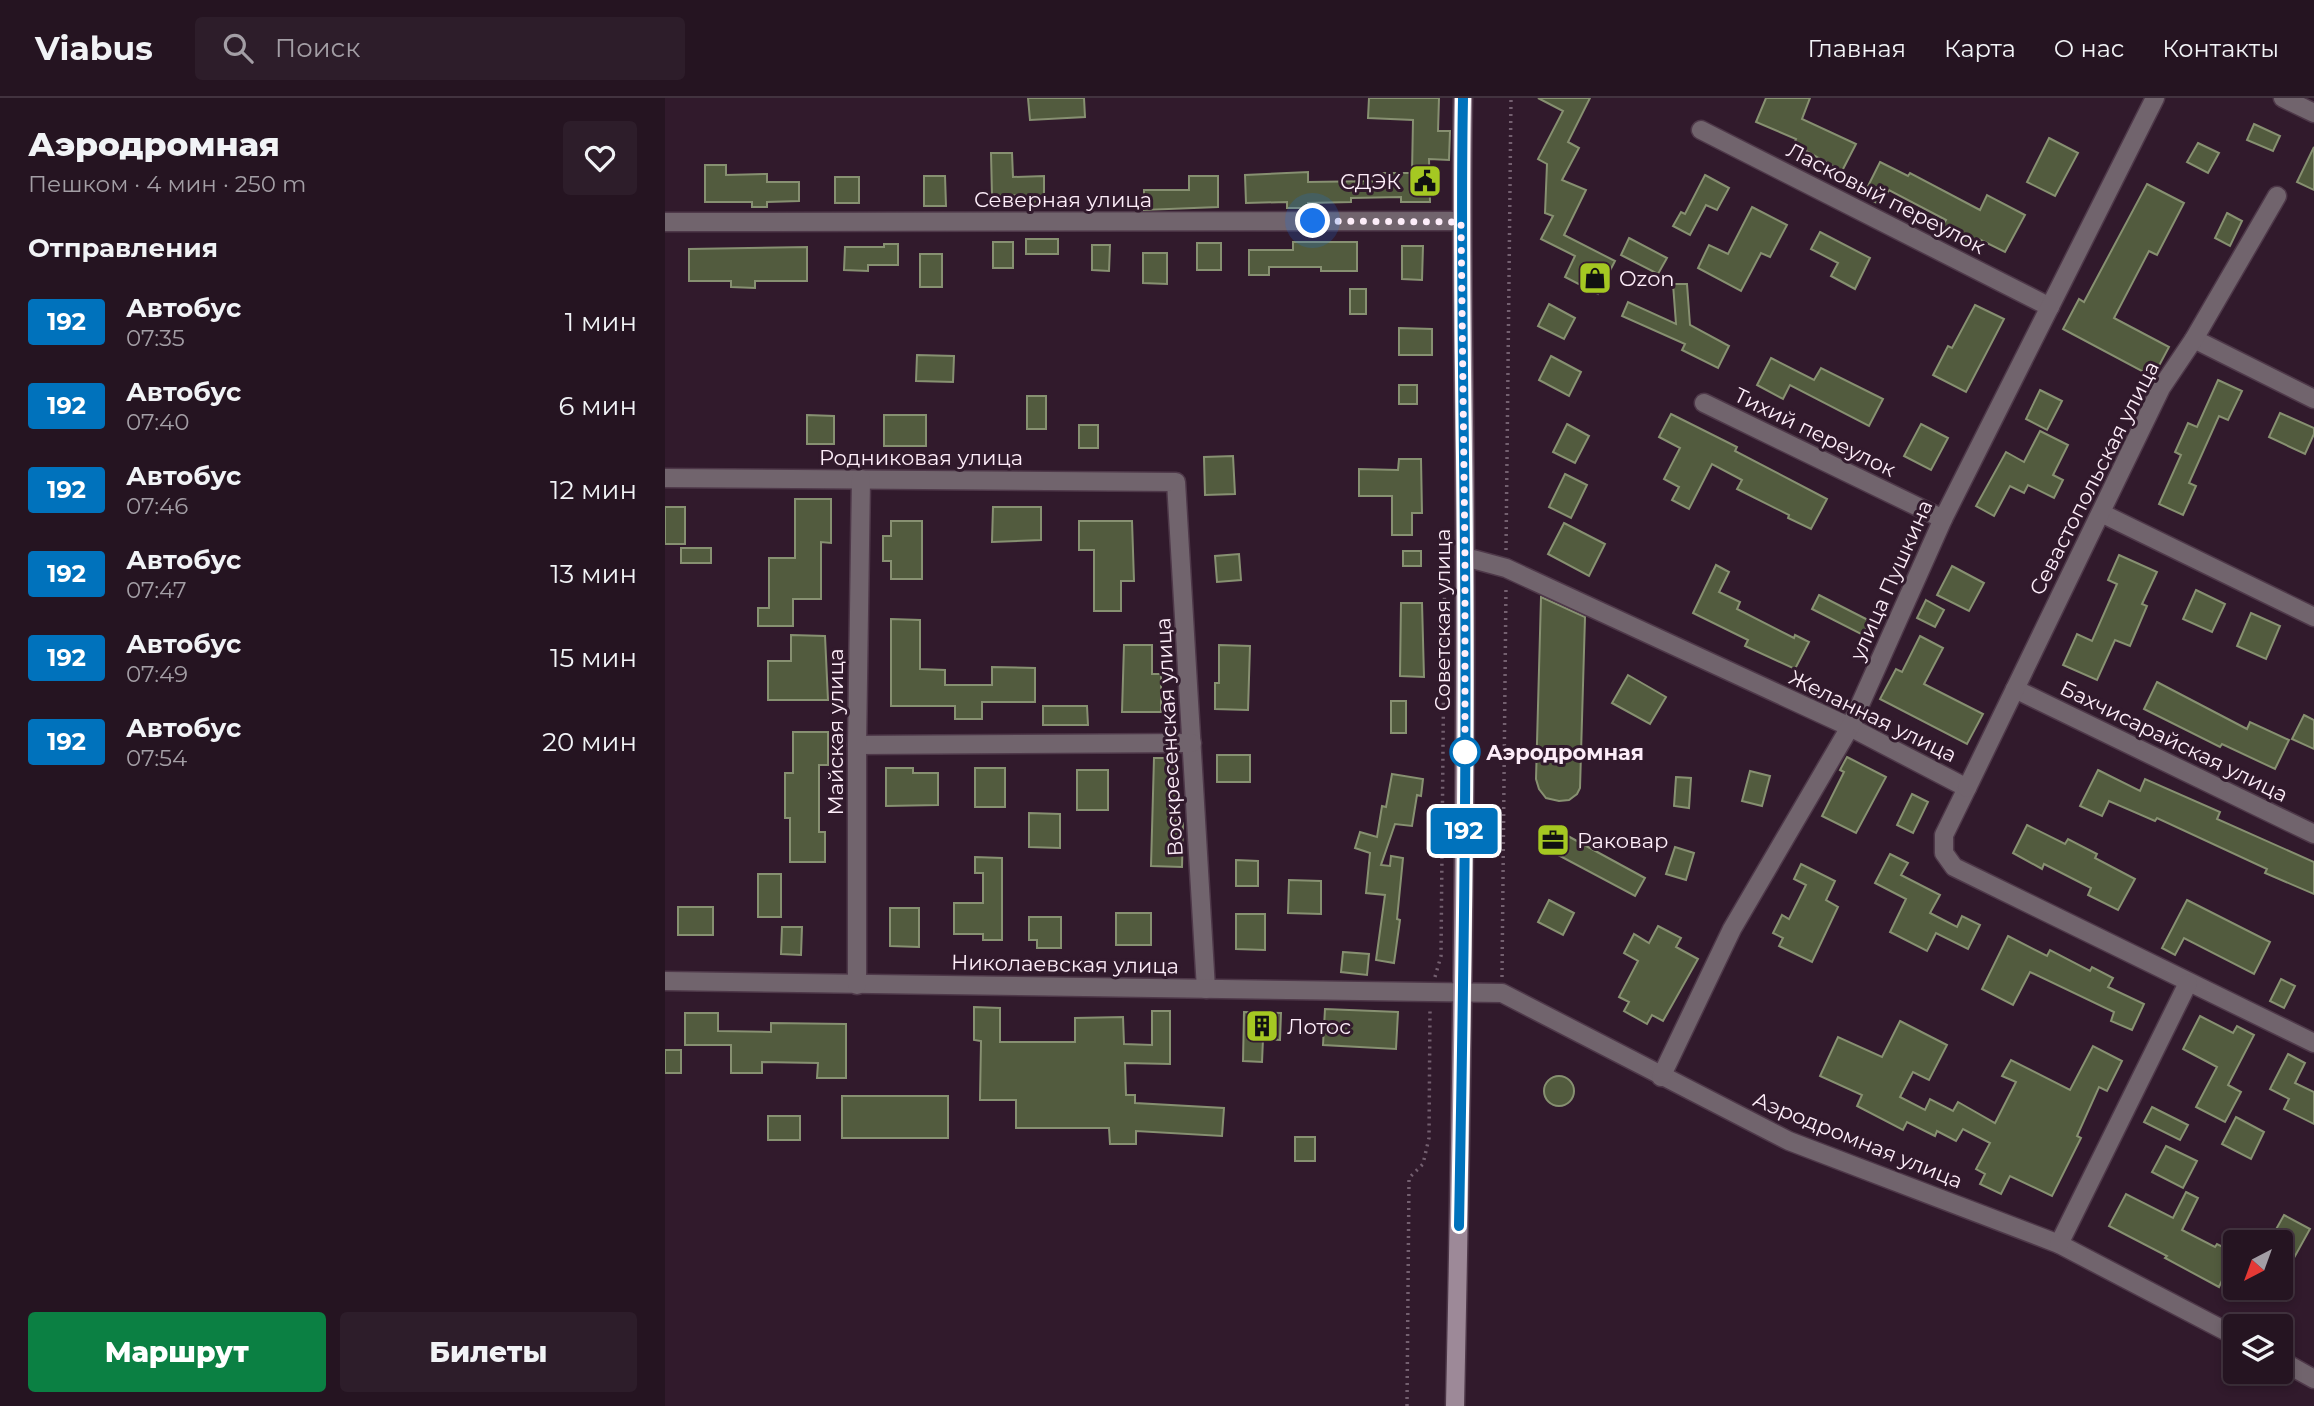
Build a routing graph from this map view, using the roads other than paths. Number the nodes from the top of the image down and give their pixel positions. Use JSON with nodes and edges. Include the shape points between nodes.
{"nodes":[{"id":1,"x":1463,"y":98,"type":"edge"},
{"id":2,"x":2155,"y":98,"type":"edge"},
{"id":3,"x":2283,"y":98,"type":"edge"},
{"id":4,"x":2314,"y":113,"type":"edge"},
{"id":5,"x":1701,"y":130,"type":"dead end"},
{"id":6,"x":2277,"y":196,"type":"dead end"},
{"id":7,"x":665,"y":222,"type":"edge"},
{"id":8,"x":1461,"y":222,"type":"junction"},
{"id":9,"x":2050,"y":307,"type":"junction"},
{"id":10,"x":2194,"y":339,"type":"junction"},
{"id":11,"x":2314,"y":399,"type":"edge"},
{"id":12,"x":1704,"y":403,"type":"dead end"},
{"id":13,"x":665,"y":478,"type":"edge"},
{"id":14,"x":861,"y":479,"type":"junction"},
{"id":15,"x":1176,"y":482,"type":"joint"},
{"id":16,"x":2101,"y":513,"type":"junction"},
{"id":17,"x":1943,"y":519,"type":"junction"},
{"id":18,"x":1465,"y":557,"type":"junction"},
{"id":19,"x":2314,"y":617,"type":"edge"},
{"id":20,"x":2015,"y":689,"type":"junction"},
{"id":21,"x":1850,"y":727,"type":"junction"},
{"id":22,"x":1192,"y":743,"type":"junction"},
{"id":23,"x":857,"y":745,"type":"junction"},
{"id":24,"x":1967,"y":788,"type":"junction"},
{"id":25,"x":2314,"y":834,"type":"edge"},
{"id":26,"x":665,"y":981,"type":"edge"},
{"id":27,"x":2188,"y":983,"type":"junction"},
{"id":28,"x":857,"y":985,"type":"junction"},
{"id":29,"x":1206,"y":989,"type":"junction"},
{"id":30,"x":1464,"y":991,"type":"junction"},
{"id":31,"x":2314,"y":1044,"type":"edge"},
{"id":32,"x":1661,"y":1077,"type":"junction"},
{"id":33,"x":2059,"y":1244,"type":"junction"},
{"id":34,"x":2223,"y":1330,"type":"edge"},
{"id":35,"x":2293,"y":1367,"type":"edge"},
{"id":36,"x":2314,"y":1379,"type":"edge"},
{"id":37,"x":1455,"y":1406,"type":"edge"}],
"edges":[{"from":1,"to":8,"type":"main road","name":"Советская улица"},
{"from":2,"to":9,"type":"street","name":"улица Пушкина"},
{"from":3,"to":4,"type":"street"},
{"from":5,"to":9,"type":"street","name":"Ласковый переулок"},
{"from":6,"to":10,"type":"street","name":"Севастопольская улица"},
{"from":7,"to":8,"type":"street","name":"Северная улица"},
{"from":8,"to":18,"type":"main road","name":"Советская улица"},
{"from":9,"to":17,"type":"street","name":"улица Пушкина"},
{"from":10,"to":11,"type":"street"},
{"from":10,"to":16,"type":"street","name":"Севастопольская улица","via":[[2161,388]]},
{"from":12,"to":17,"type":"street","name":"Тихий переулок"},
{"from":13,"to":14,"type":"street","name":"Родниковая улица"},
{"from":14,"to":15,"type":"street","name":"Родниковая улица"},
{"from":14,"to":23,"type":"street","name":"Майская улица"},
{"from":15,"to":22,"type":"street","name":"Воскресенская улица"},
{"from":16,"to":19,"type":"street"},
{"from":16,"to":20,"type":"street","name":"Севастопольская улица"},
{"from":17,"to":21,"type":"street","name":"улица Пушкина"},
{"from":18,"to":21,"type":"street","name":"Желанная улица","via":[[1506,568]]},
{"from":18,"to":30,"type":"main road","name":"Советская улица"},
{"from":20,"to":24,"type":"street","name":"Севастопольская улица"},
{"from":20,"to":25,"type":"street","name":"Бахчисарайская улица"},
{"from":21,"to":24,"type":"street","name":"Желанная улица"},
{"from":21,"to":32,"type":"street","name":"улица Пушкина","via":[[1732,929]]},
{"from":22,"to":23,"type":"street"},
{"from":22,"to":29,"type":"street","name":"Воскресенская улица"},
{"from":23,"to":28,"type":"street","name":"Майская улица"},
{"from":24,"to":27,"type":"street","name":"Желанная улица","via":[[1944,835],[1944,853],[1954,867]]},
{"from":26,"to":28,"type":"street","name":"Николаевская улица"},
{"from":27,"to":31,"type":"street","name":"Желанная улица"},
{"from":27,"to":33,"type":"street"},
{"from":28,"to":29,"type":"street","name":"Николаевская улица"},
{"from":29,"to":30,"type":"street","name":"Николаевская улица"},
{"from":30,"to":32,"type":"street","name":"Аэродромная улица","via":[[1502,993]]},
{"from":30,"to":37,"type":"main road","name":"Советская улица"},
{"from":32,"to":33,"type":"street","name":"Аэродромная улица","via":[[1789,1141]]},
{"from":33,"to":34,"type":"street","name":"Аэродромная улица"},
{"from":35,"to":36,"type":"street"}]}
